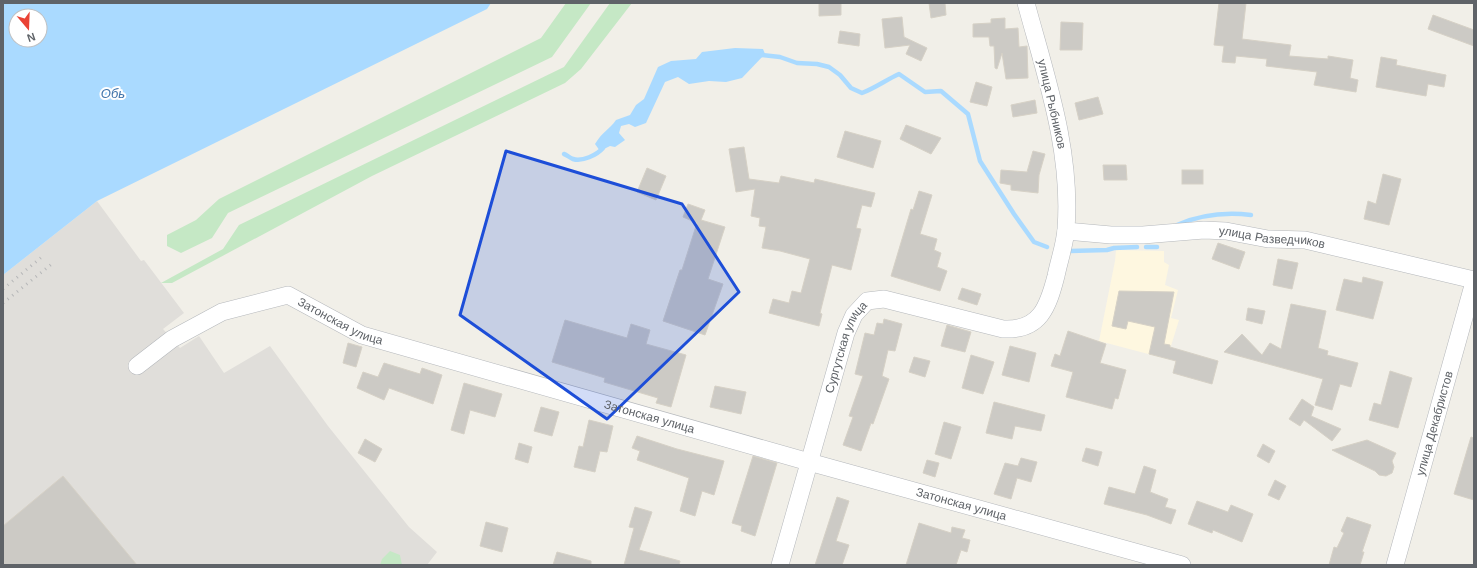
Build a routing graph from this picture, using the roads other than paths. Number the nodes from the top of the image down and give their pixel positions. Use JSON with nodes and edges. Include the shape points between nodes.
{"nodes":[{"id":1,"x":1026,"y":3,"type":"edge"},
{"id":2,"x":1066,"y":231,"type":"junction"},
{"id":3,"x":1474,"y":281,"type":"edge"},
{"id":4,"x":137,"y":366,"type":"dead end"},
{"id":5,"x":809,"y":462,"type":"junction"},
{"id":6,"x":780,"y":565,"type":"edge"},
{"id":7,"x":1182,"y":565,"type":"edge"},
{"id":8,"x":1395,"y":565,"type":"edge"}],
"edges":[{"from":1,"to":2,"type":"street","name":"улица Рыбников","via":[[1061,135],[1068,198]]},
{"from":2,"to":3,"type":"street","name":"улица Разведчиков","via":[[1143,235],[1204,230],[1226,231],[1268,239],[1305,240]]},
{"from":2,"to":5,"type":"street","name":"Сургутская улица","via":[[1050,301],[1037,321],[1018,330],[1003,329],[884,299],[868,301],[854,315],[846,333]]},
{"from":3,"to":8,"type":"street","name":"улица Декабристов"},
{"from":4,"to":5,"type":"street","name":"Затонская улица","via":[[172,339],[222,312],[288,295],[362,334]]},
{"from":5,"to":6,"type":"street","name":"Сургутская улица"},
{"from":5,"to":7,"type":"street","name":"Затонская улица"}]}
